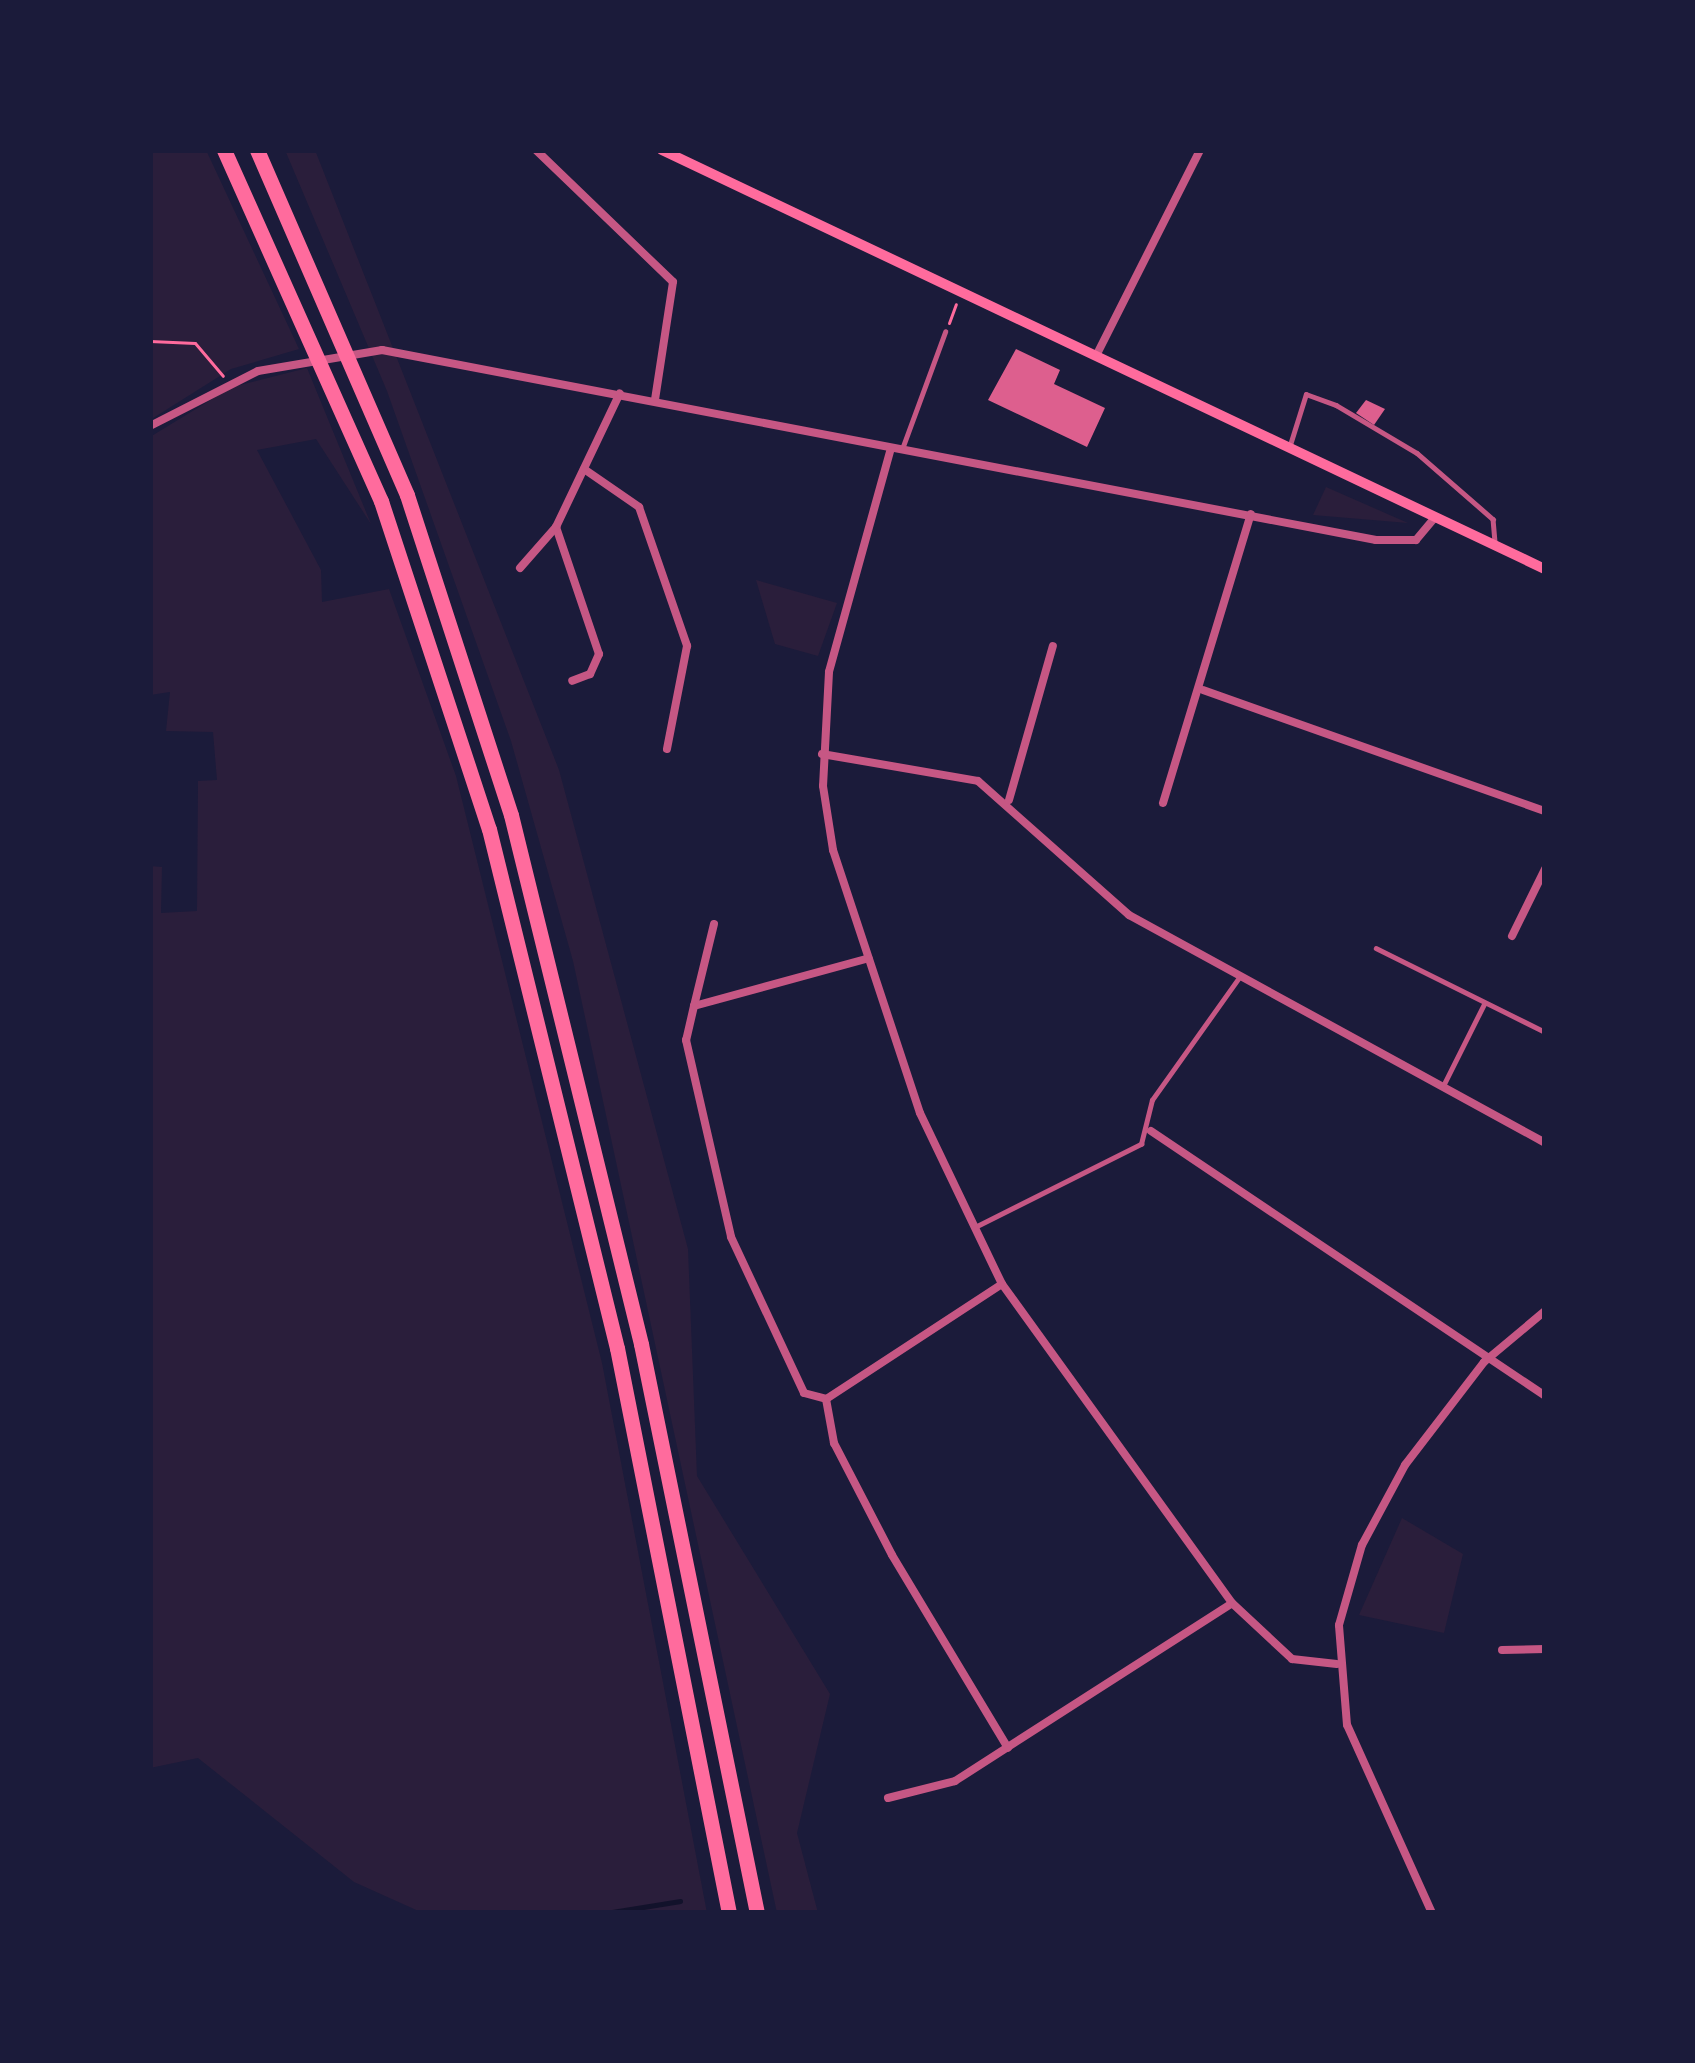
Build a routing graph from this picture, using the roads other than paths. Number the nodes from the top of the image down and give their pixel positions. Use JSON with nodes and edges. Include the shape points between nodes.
{"nodes":[{"id":1,"x":224,"y":150,"type":"edge"},
{"id":2,"x":256,"y":150,"type":"edge"},
{"id":3,"x":536,"y":150,"type":"edge"},
{"id":4,"x":662,"y":150,"type":"edge"},
{"id":5,"x":1200,"y":150,"type":"edge"},
{"id":6,"x":945,"y":332,"type":"road end"},
{"id":7,"x":1097,"y":354,"type":"junction"},
{"id":8,"x":620,"y":393,"type":"junction"},
{"id":9,"x":655,"y":400,"type":"junction"},
{"id":10,"x":150,"y":426,"type":"edge"},
{"id":11,"x":1289,"y":447,"type":"junction"},
{"id":12,"x":896,"y":448,"type":"junction"},
{"id":13,"x":584,"y":469,"type":"junction"},
{"id":14,"x":1250,"y":514,"type":"junction"},
{"id":15,"x":1435,"y":517,"type":"junction"},
{"id":16,"x":556,"y":527,"type":"junction"},
{"id":17,"x":1495,"y":544,"type":"junction"},
{"id":18,"x":520,"y":568,"type":"dead end"},
{"id":19,"x":1545,"y":569,"type":"edge"},
{"id":20,"x":1053,"y":646,"type":"dead end"},
{"id":21,"x":572,"y":680,"type":"dead end"},
{"id":22,"x":1202,"y":689,"type":"junction"},
{"id":23,"x":668,"y":749,"type":"dead end"},
{"id":24,"x":822,"y":754,"type":"junction"},
{"id":25,"x":1009,"y":800,"type":"junction"},
{"id":26,"x":1163,"y":802,"type":"dead end"},
{"id":27,"x":1545,"y":811,"type":"edge"},
{"id":28,"x":1545,"y":869,"type":"edge"},
{"id":29,"x":714,"y":924,"type":"dead end"},
{"id":30,"x":1512,"y":936,"type":"dead end"},
{"id":31,"x":1376,"y":948,"type":"dead end"},
{"id":32,"x":869,"y":958,"type":"junction"},
{"id":33,"x":1241,"y":974,"type":"junction"},
{"id":34,"x":1484,"y":1004,"type":"junction"},
{"id":35,"x":694,"y":1006,"type":"junction"},
{"id":36,"x":1545,"y":1032,"type":"edge"},
{"id":37,"x":1442,"y":1087,"type":"junction"},
{"id":38,"x":1150,"y":1131,"type":"junction"},
{"id":39,"x":1545,"y":1143,"type":"edge"},
{"id":40,"x":976,"y":1227,"type":"junction"},
{"id":41,"x":1002,"y":1284,"type":"junction"},
{"id":42,"x":1545,"y":1311,"type":"edge"},
{"id":43,"x":1484,"y":1362,"type":"junction"},
{"id":44,"x":1545,"y":1396,"type":"edge"},
{"id":45,"x":826,"y":1399,"type":"junction"},
{"id":46,"x":1232,"y":1603,"type":"junction"},
{"id":47,"x":1545,"y":1648,"type":"edge"},
{"id":48,"x":1502,"y":1650,"type":"dead end"},
{"id":49,"x":1336,"y":1664,"type":"junction"},
{"id":50,"x":1008,"y":1748,"type":"junction"},
{"id":51,"x":888,"y":1798,"type":"dead end"},
{"id":52,"x":729,"y":1913,"type":"edge"},
{"id":53,"x":757,"y":1913,"type":"edge"},
{"id":54,"x":1432,"y":1913,"type":"edge"}],
"edges":[{"from":1,"to":52,"type":"highway","via":[[308,324],[440,666],[507,898],[617,1348]]},
{"from":2,"to":53,"type":"highway","via":[[365,389],[464,655],[573,1053]]},
{"from":3,"to":9,"type":"street","via":[[673,283]]},
{"from":4,"to":7,"type":"main road"},
{"from":5,"to":7,"type":"street"},
{"from":6,"to":12,"type":"lane"},
{"from":7,"to":11,"type":"main road"},
{"from":8,"to":9,"type":"street"},
{"from":8,"to":10,"type":"street","via":[[382,350],[227,383]]},
{"from":8,"to":13,"type":"street"},
{"from":9,"to":12,"type":"street"},
{"from":11,"to":15,"type":"main road"},
{"from":11,"to":17,"type":"lane","via":[[1306,394],[1336,405],[1417,453],[1493,519]]},
{"from":12,"to":14,"type":"street"},
{"from":12,"to":24,"type":"street","via":[[829,672]]},
{"from":13,"to":16,"type":"street"},
{"from":13,"to":23,"type":"street","via":[[639,506],[687,646]]},
{"from":14,"to":15,"type":"street","via":[[1405,543]]},
{"from":14,"to":22,"type":"street"},
{"from":15,"to":17,"type":"main road"},
{"from":16,"to":18,"type":"street"},
{"from":16,"to":21,"type":"street","via":[[599,654],[590,674]]},
{"from":17,"to":19,"type":"main road"},
{"from":20,"to":25,"type":"street"},
{"from":22,"to":26,"type":"street"},
{"from":22,"to":27,"type":"street"},
{"from":24,"to":25,"type":"street","via":[[948,770]]},
{"from":24,"to":32,"type":"street","via":[[826,820]]},
{"from":25,"to":33,"type":"street","via":[[1129,915]]},
{"from":28,"to":30,"type":"street"},
{"from":29,"to":35,"type":"street"},
{"from":31,"to":34,"type":"lane"},
{"from":32,"to":35,"type":"street"},
{"from":32,"to":40,"type":"street","via":[[920,1113]]},
{"from":33,"to":37,"type":"street"},
{"from":33,"to":38,"type":"lane","via":[[1152,1100]]},
{"from":34,"to":36,"type":"lane"},
{"from":34,"to":37,"type":"lane"},
{"from":35,"to":45,"type":"street","via":[[686,1040],[730,1237],[804,1394]]},
{"from":37,"to":39,"type":"street"},
{"from":38,"to":40,"type":"lane"},
{"from":38,"to":43,"type":"street"},
{"from":40,"to":41,"type":"street"},
{"from":41,"to":45,"type":"street"},
{"from":41,"to":46,"type":"street"},
{"from":42,"to":43,"type":"street"},
{"from":43,"to":44,"type":"street"},
{"from":43,"to":49,"type":"street","via":[[1380,1507]]},
{"from":45,"to":50,"type":"street","via":[[834,1443],[892,1555]]},
{"from":46,"to":49,"type":"street","via":[[1292,1659]]},
{"from":46,"to":50,"type":"street"},
{"from":47,"to":48,"type":"street"},
{"from":49,"to":54,"type":"street","via":[[1356,1750]]},
{"from":50,"to":51,"type":"street","via":[[924,1795]]}]}
